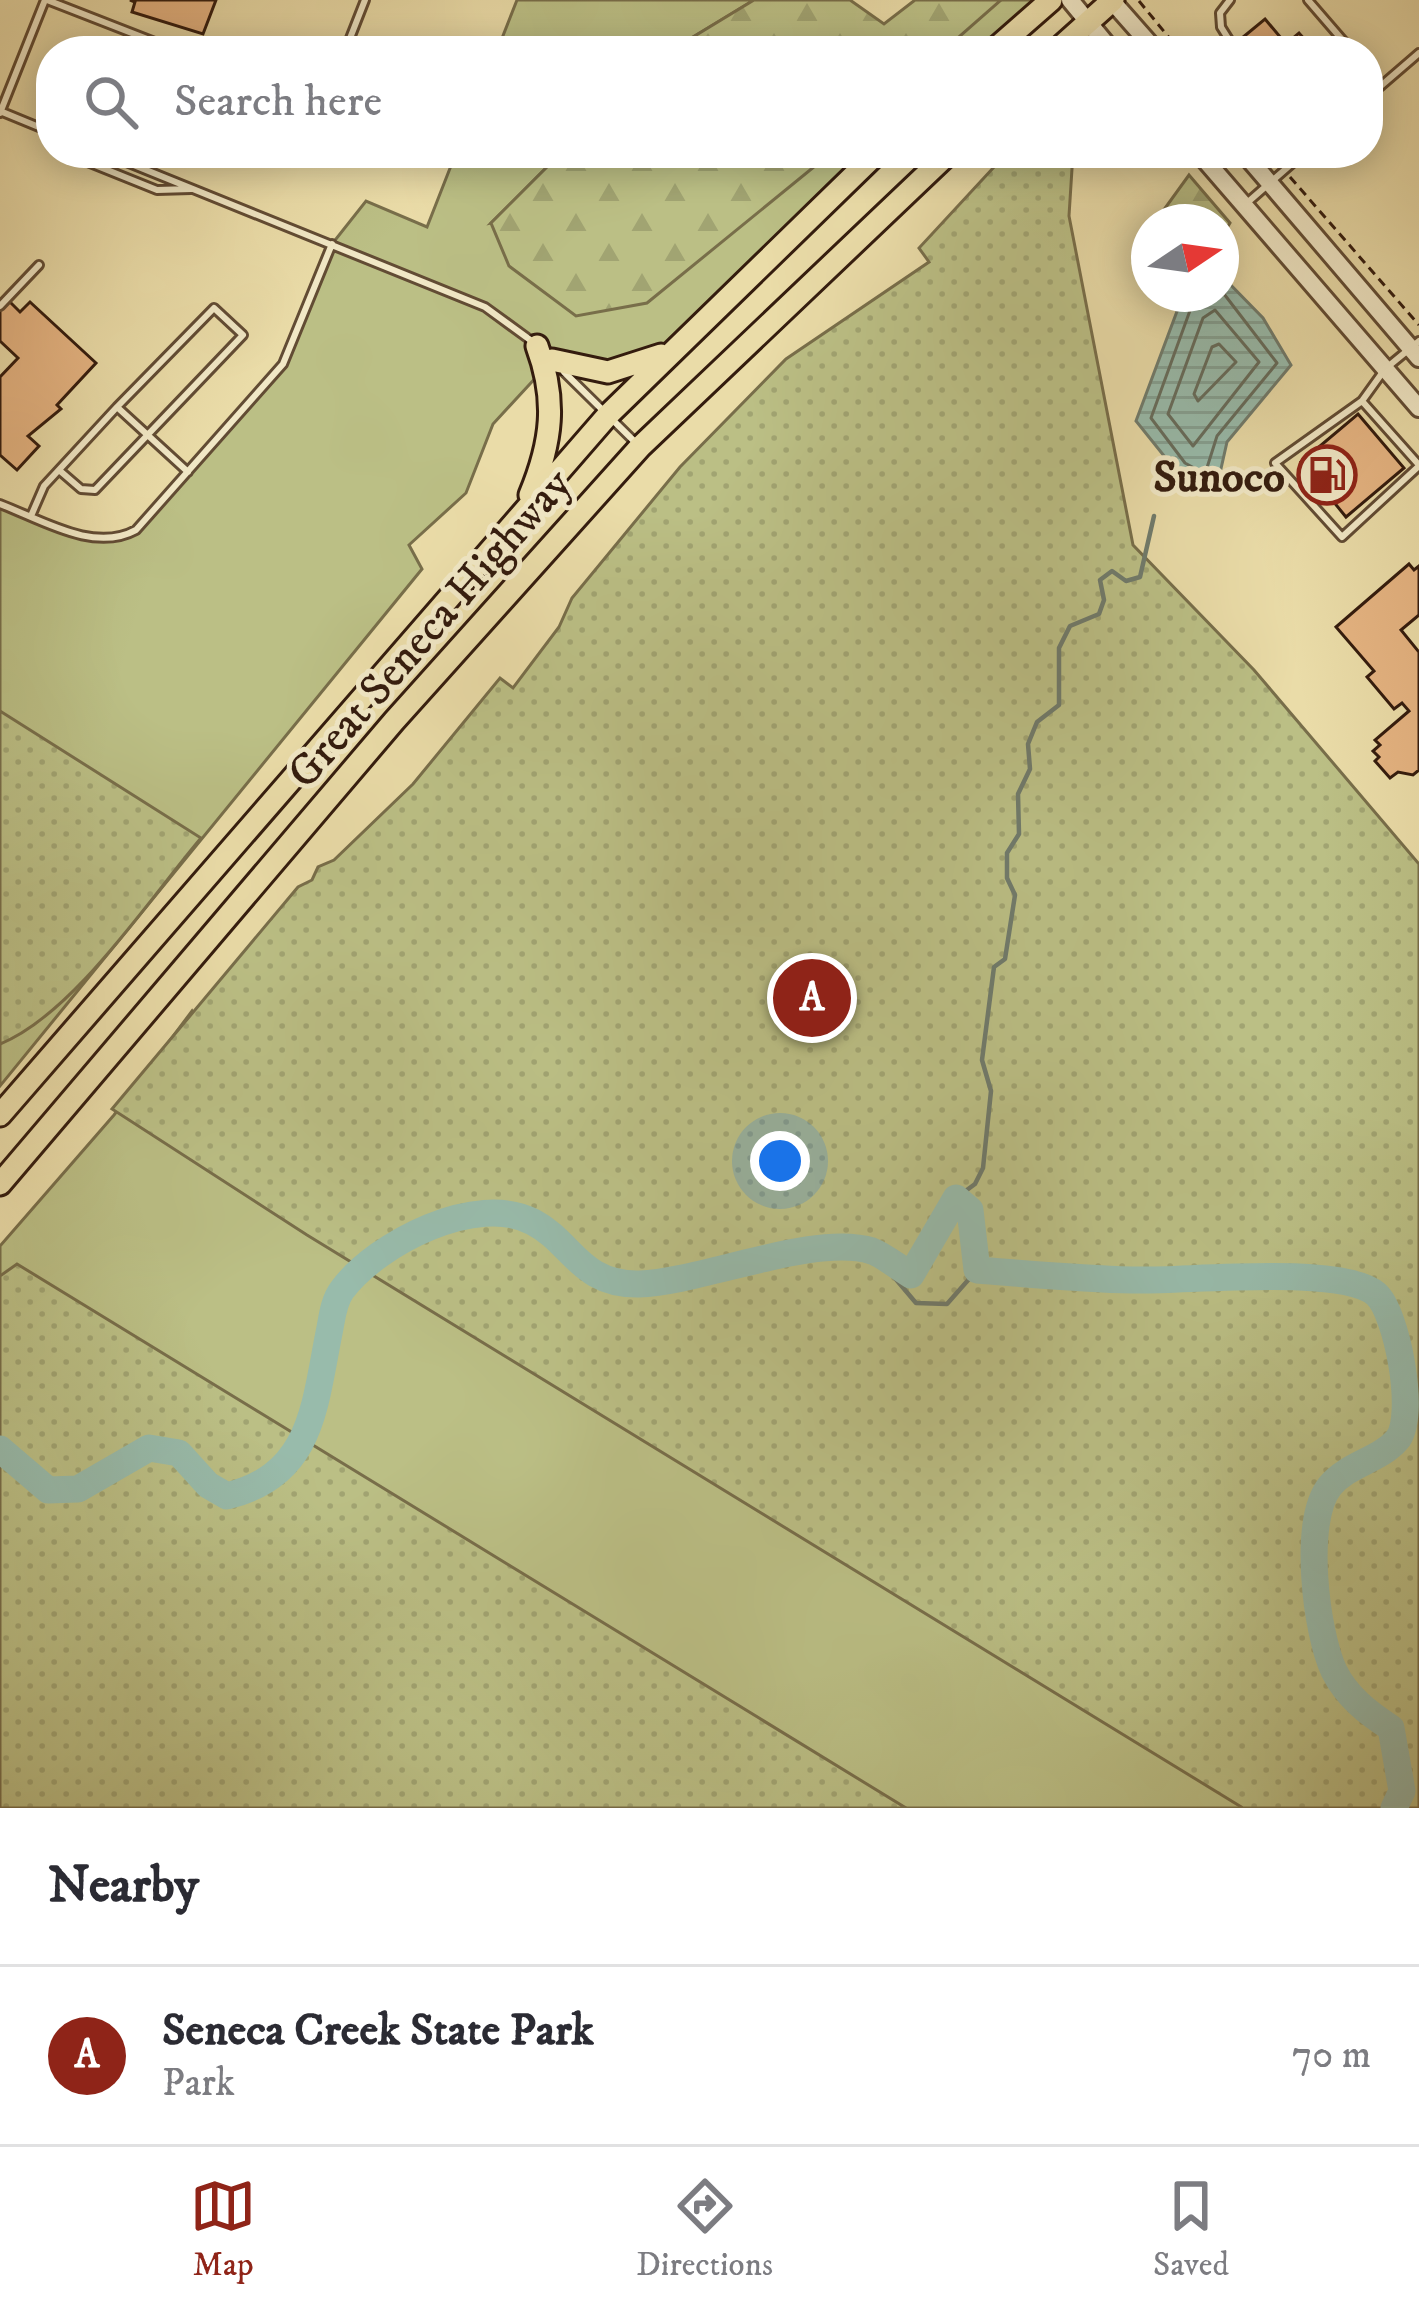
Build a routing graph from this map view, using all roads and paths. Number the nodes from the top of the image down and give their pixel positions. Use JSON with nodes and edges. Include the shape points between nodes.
{"nodes":[{"id":1,"x":46,"y":0,"type":"edge"},
{"id":2,"x":365,"y":0,"type":"edge"},
{"id":3,"x":1052,"y":0,"type":"edge"},
{"id":4,"x":1070,"y":0,"type":"edge"},
{"id":5,"x":1112,"y":0,"type":"edge"},
{"id":6,"x":1230,"y":0,"type":"edge"},
{"id":7,"x":1308,"y":0,"type":"edge"},
{"id":8,"x":1139,"y":1,"type":"edge"},
{"id":9,"x":1085,"y":21,"type":"junction"},
{"id":10,"x":139,"y":36,"type":"edge"},
{"id":11,"x":351,"y":36,"type":"edge"},
{"id":12,"x":1010,"y":36,"type":"edge"},
{"id":13,"x":1070,"y":36,"type":"edge"},
{"id":14,"x":1098,"y":36,"type":"edge"},
{"id":15,"x":1143,"y":36,"type":"edge"},
{"id":16,"x":1168,"y":36,"type":"edge"},
{"id":17,"x":1227,"y":36,"type":"edge"},
{"id":18,"x":1338,"y":36,"type":"edge"},
{"id":19,"x":1419,"y":53,"type":"edge"},
{"id":20,"x":1383,"y":84,"type":"edge"},
{"id":21,"x":0,"y":112,"type":"edge"},
{"id":22,"x":36,"y":126,"type":"edge"},
{"id":23,"x":102,"y":168,"type":"edge"},
{"id":24,"x":142,"y":168,"type":"edge"},
{"id":25,"x":861,"y":168,"type":"edge"},
{"id":26,"x":933,"y":168,"type":"edge"},
{"id":27,"x":1212,"y":168,"type":"edge"},
{"id":28,"x":1256,"y":168,"type":"edge"},
{"id":29,"x":1286,"y":168,"type":"edge"},
{"id":30,"x":1284,"y":170,"type":"junction"},
{"id":31,"x":1269,"y":183,"type":"junction"},
{"id":32,"x":193,"y":188,"type":"junction"},
{"id":33,"x":1244,"y":206,"type":"junction"},
{"id":34,"x":332,"y":244,"type":"junction"},
{"id":35,"x":39,"y":265,"type":"dead end"},
{"id":36,"x":0,"y":306,"type":"edge"},
{"id":37,"x":1419,"y":326,"type":"edge"},
{"id":38,"x":672,"y":349,"type":"junction"},
{"id":39,"x":1416,"y":349,"type":"edge"},
{"id":40,"x":544,"y":353,"type":"junction"},
{"id":41,"x":1384,"y":369,"type":"junction"},
{"id":42,"x":1362,"y":401,"type":"junction"},
{"id":43,"x":117,"y":407,"type":"junction"},
{"id":44,"x":1419,"y":408,"type":"edge"},
{"id":45,"x":608,"y":415,"type":"junction"},
{"id":46,"x":148,"y":435,"type":"junction"},
{"id":47,"x":640,"y":447,"type":"junction"},
{"id":48,"x":1419,"y":465,"type":"edge"},
{"id":49,"x":59,"y":470,"type":"junction"},
{"id":50,"x":188,"y":472,"type":"junction"},
{"id":51,"x":0,"y":504,"type":"edge"},
{"id":52,"x":522,"y":513,"type":"junction"},
{"id":53,"x":31,"y":516,"type":"junction"},
{"id":54,"x":0,"y":1115,"type":"edge"},
{"id":55,"x":0,"y":1184,"type":"edge"}],
"edges":[{"from":1,"to":10,"type":"lane"},
{"from":1,"to":21,"type":"lane"},
{"from":2,"to":11,"type":"lane"},
{"from":3,"to":12,"type":"main road"},
{"from":4,"to":9,"type":"street"},
{"from":5,"to":9,"type":"main road"},
{"from":5,"to":15,"type":"street"},
{"from":6,"to":17,"type":"lane","via":[[1220,13]]},
{"from":7,"to":18,"type":"lane"},
{"from":8,"to":16,"type":"path"},
{"from":9,"to":13,"type":"main road"},
{"from":9,"to":14,"type":"street"},
{"from":19,"to":20,"type":"lane"},
{"from":21,"to":22,"type":"lane"},
{"from":23,"to":32,"type":"lane","via":[[157,190]]},
{"from":24,"to":32,"type":"lane"},
{"from":25,"to":38,"type":"main road","name":"Great Seneca Highway"},
{"from":26,"to":47,"type":"main road","name":"Great Seneca Highway"},
{"from":27,"to":33,"type":"street"},
{"from":28,"to":31,"type":"street"},
{"from":29,"to":30,"type":"lane"},
{"from":30,"to":31,"type":"lane"},
{"from":30,"to":37,"type":"path"},
{"from":31,"to":33,"type":"lane"},
{"from":31,"to":39,"type":"street"},
{"from":32,"to":34,"type":"lane"},
{"from":33,"to":41,"type":"street"},
{"from":34,"to":40,"type":"lane","via":[[485,307]]},
{"from":34,"to":50,"type":"lane","via":[[283,364]]},
{"from":35,"to":36,"type":"lane"},
{"from":38,"to":40,"type":"main road","via":[[608,372]]},
{"from":38,"to":45,"type":"main road","name":"Great Seneca Highway"},
{"from":39,"to":41,"type":"lane"},
{"from":40,"to":45,"type":"lane"},
{"from":40,"to":52,"type":"main road","via":[[550,433]]},
{"from":41,"to":42,"type":"lane"},
{"from":41,"to":44,"type":"street"},
{"from":42,"to":48,"type":"lane"},
{"from":42,"to":48,"type":"lane","via":[[1275,464],[1342,537]]},
{"from":43,"to":46,"type":"lane"},
{"from":43,"to":46,"type":"lane","via":[[214,308],[242,335]]},
{"from":43,"to":49,"type":"lane"},
{"from":45,"to":47,"type":"lane"},
{"from":45,"to":52,"type":"main road","name":"Great Seneca Highway"},
{"from":46,"to":49,"type":"lane","via":[[95,490]]},
{"from":46,"to":50,"type":"lane"},
{"from":47,"to":55,"type":"main road","name":"Great Seneca Highway","via":[[394,721]]},
{"from":49,"to":53,"type":"lane"},
{"from":50,"to":53,"type":"lane","via":[[116,541]]},
{"from":51,"to":53,"type":"lane"},
{"from":52,"to":54,"type":"main road","name":"Great Seneca Highway"}]}
